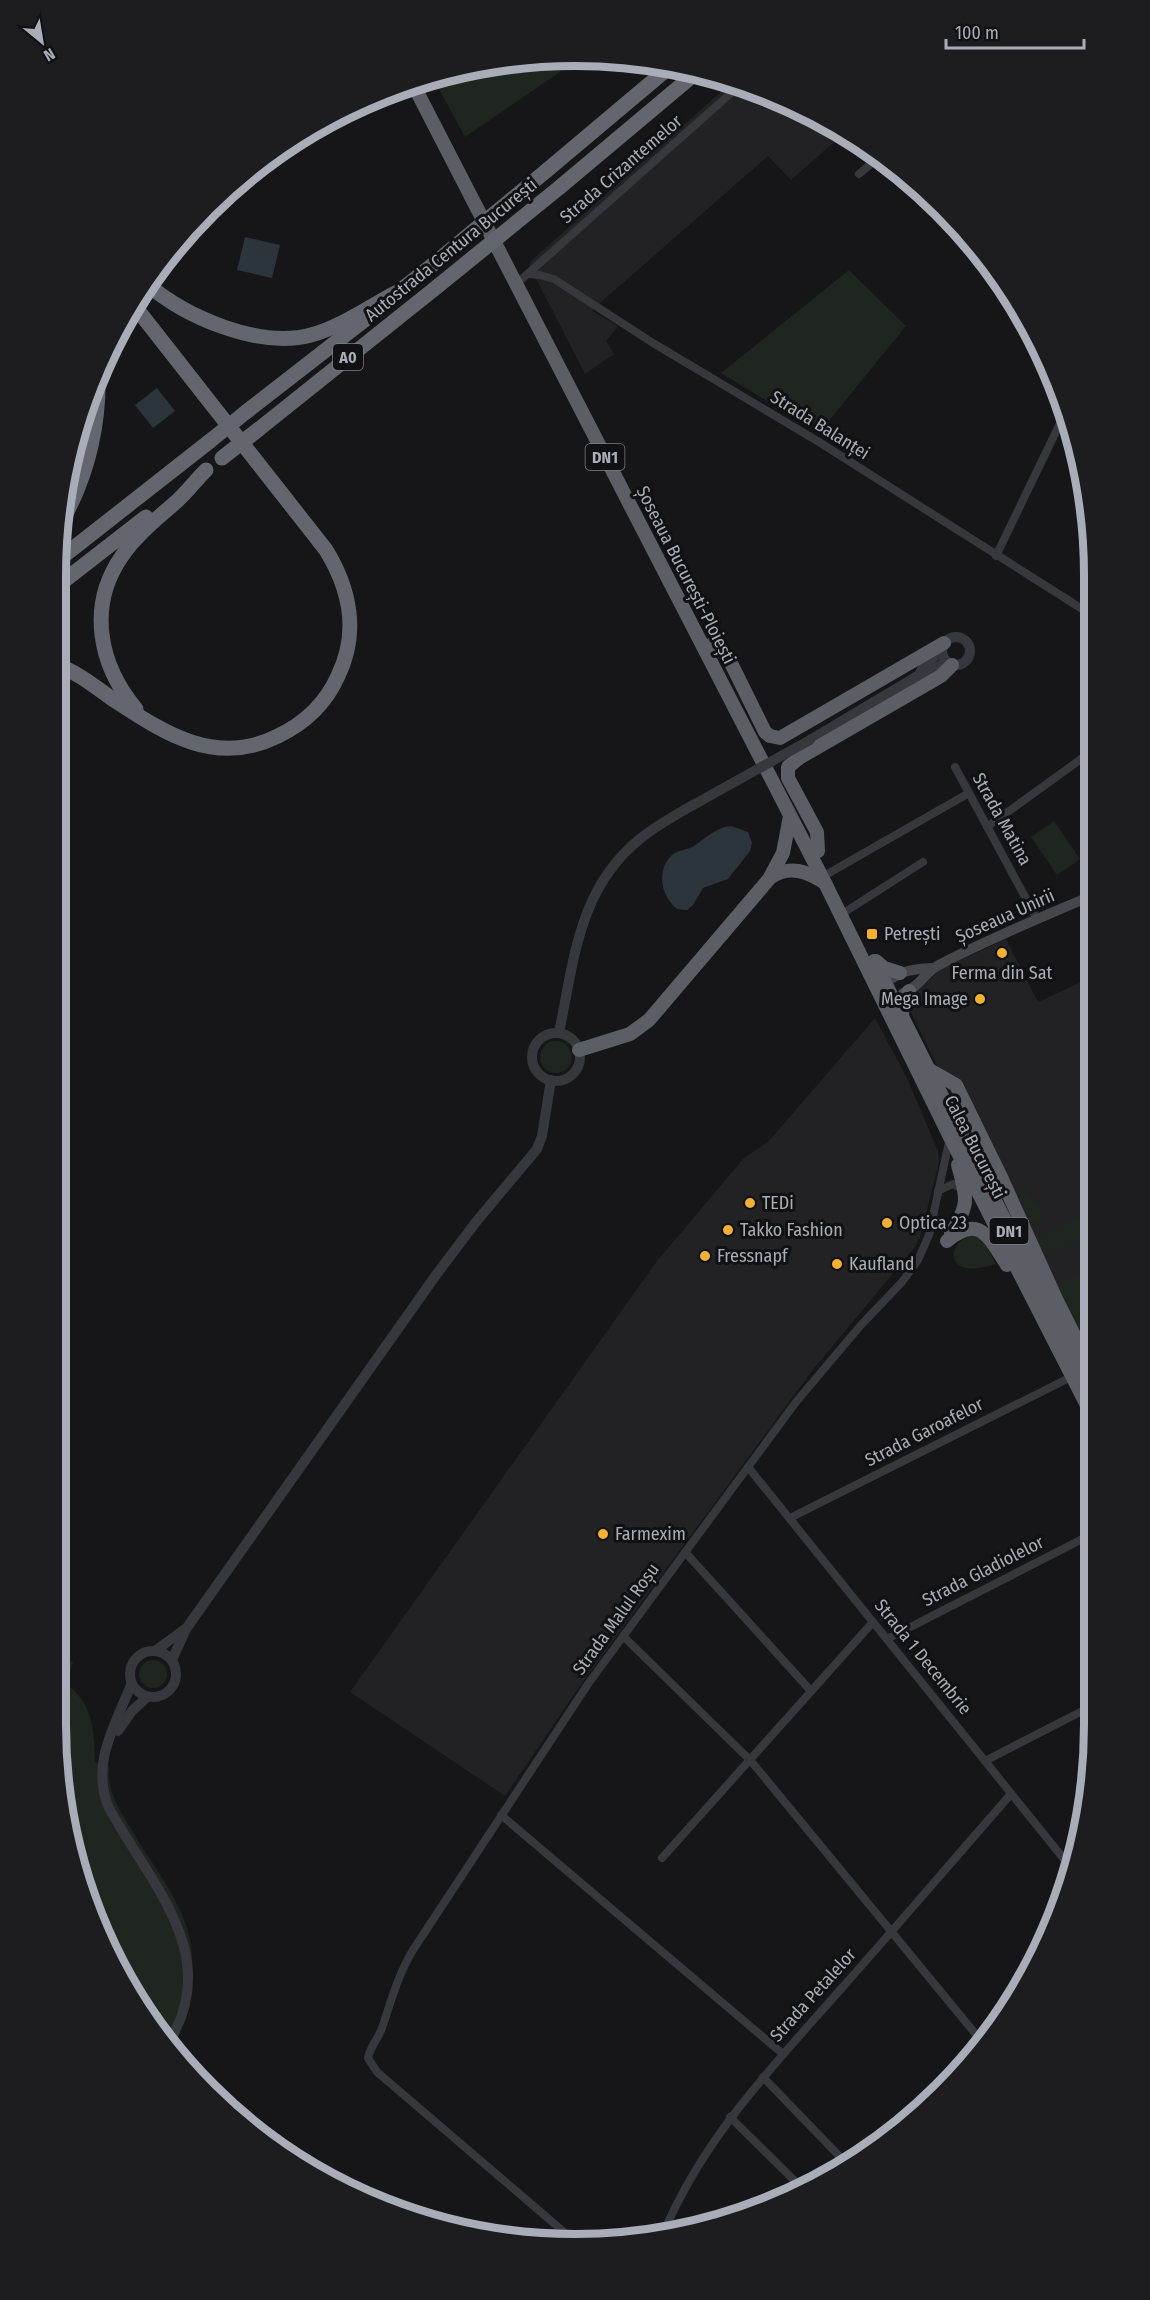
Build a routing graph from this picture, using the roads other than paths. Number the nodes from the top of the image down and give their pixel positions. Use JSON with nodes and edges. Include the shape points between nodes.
{"nodes":[{"id":1,"x":662,"y":74,"type":"edge"},
{"id":2,"x":689,"y":79,"type":"edge"},
{"id":3,"x":426,"y":88,"type":"edge"},
{"id":4,"x":418,"y":91,"type":"edge"},
{"id":5,"x":733,"y":91,"type":"edge"},
{"id":6,"x":873,"y":162,"type":"edge"},
{"id":7,"x":859,"y":174,"type":"dead end"},
{"id":8,"x":526,"y":276,"type":"junction"},
{"id":9,"x":405,"y":288,"type":"junction"},
{"id":10,"x":154,"y":289,"type":"edge"},
{"id":11,"x":140,"y":311,"type":"edge"},
{"id":12,"x":98,"y":398,"type":"edge"},
{"id":13,"x":1061,"y":422,"type":"edge"},
{"id":14,"x":206,"y":470,"type":"junction"},
{"id":15,"x":71,"y":504,"type":"edge"},
{"id":16,"x":67,"y":553,"type":"edge"},
{"id":17,"x":996,"y":556,"type":"junction"},
{"id":18,"x":66,"y":579,"type":"edge"},
{"id":19,"x":1084,"y":611,"type":"edge"},
{"id":20,"x":711,"y":644,"type":"junction"},
{"id":21,"x":942,"y":647,"type":"junction"},
{"id":22,"x":949,"y":664,"type":"junction"},
{"id":23,"x":66,"y":669,"type":"edge"},
{"id":24,"x":919,"y":675,"type":"junction"},
{"id":25,"x":144,"y":719,"type":"junction"},
{"id":26,"x":1084,"y":757,"type":"edge"},
{"id":27,"x":955,"y":767,"type":"dead end"},
{"id":28,"x":969,"y":793,"type":"junction"},
{"id":29,"x":790,"y":816,"type":"junction"},
{"id":30,"x":987,"y":827,"type":"junction"},
{"id":31,"x":818,"y":851,"type":"junction"},
{"id":32,"x":923,"y":862,"type":"dead end"},
{"id":33,"x":827,"y":878,"type":"junction"},
{"id":34,"x":769,"y":879,"type":"junction"},
{"id":35,"x":1084,"y":899,"type":"edge"},
{"id":36,"x":848,"y":910,"type":"junction"},
{"id":37,"x":1037,"y":919,"type":"junction"},
{"id":38,"x":874,"y":960,"type":"junction"},
{"id":39,"x":933,"y":968,"type":"junction"},
{"id":40,"x":900,"y":972,"type":"junction"},
{"id":41,"x":885,"y":989,"type":"junction"},
{"id":42,"x":909,"y":992,"type":"junction"},
{"id":43,"x":897,"y":1018,"type":"junction"},
{"id":44,"x":559,"y":1033,"type":"junction"},
{"id":45,"x":579,"y":1050,"type":"junction"},
{"id":46,"x":928,"y":1069,"type":"junction"},
{"id":47,"x":551,"y":1080,"type":"junction"},
{"id":48,"x":950,"y":1137,"type":"junction"},
{"id":49,"x":938,"y":1191,"type":"junction"},
{"id":50,"x":965,"y":1191,"type":"junction"},
{"id":51,"x":1034,"y":1302,"type":"junction"},
{"id":52,"x":1084,"y":1355,"type":"edge"},
{"id":53,"x":1073,"y":1376,"type":"junction"},
{"id":54,"x":1084,"y":1377,"type":"edge"},
{"id":55,"x":1084,"y":1399,"type":"edge"},
{"id":56,"x":748,"y":1467,"type":"junction"},
{"id":57,"x":790,"y":1518,"type":"junction"},
{"id":58,"x":1084,"y":1538,"type":"edge"},
{"id":59,"x":685,"y":1552,"type":"junction"},
{"id":60,"x":873,"y":1622,"type":"junction"},
{"id":61,"x":186,"y":1629,"type":"junction"},
{"id":62,"x":623,"y":1636,"type":"junction"},
{"id":63,"x":887,"y":1639,"type":"junction"},
{"id":64,"x":155,"y":1651,"type":"junction"},
{"id":65,"x":172,"y":1660,"type":"junction"},
{"id":66,"x":131,"y":1685,"type":"junction"},
{"id":67,"x":811,"y":1691,"type":"junction"},
{"id":68,"x":147,"y":1697,"type":"junction"},
{"id":69,"x":1084,"y":1710,"type":"edge"},
{"id":70,"x":103,"y":1754,"type":"junction"},
{"id":71,"x":751,"y":1761,"type":"junction"},
{"id":72,"x":985,"y":1761,"type":"junction"},
{"id":73,"x":1011,"y":1794,"type":"junction"},
{"id":74,"x":501,"y":1815,"type":"junction"},
{"id":75,"x":662,"y":1858,"type":"dead end"},
{"id":76,"x":1066,"y":1861,"type":"edge"},
{"id":77,"x":891,"y":1933,"type":"junction"},
{"id":78,"x":171,"y":2035,"type":"edge"},
{"id":79,"x":978,"y":2037,"type":"edge"},
{"id":80,"x":783,"y":2054,"type":"junction"},
{"id":81,"x":763,"y":2078,"type":"junction"},
{"id":82,"x":730,"y":2117,"type":"junction"},
{"id":83,"x":841,"y":2159,"type":"edge"},
{"id":84,"x":797,"y":2183,"type":"edge"},
{"id":85,"x":666,"y":2225,"type":"edge"},
{"id":86,"x":566,"y":2234,"type":"edge"}],
"edges":[{"from":1,"to":9,"type":"highway","name":"Autostrada Centura București","number":"A0","bridge":true},
{"from":2,"to":14,"type":"highway","name":"Autostrada Centura București","number":"A0","bridge":true,"via":[[438,286]]},
{"from":3,"to":8,"type":"highway","name":"Șoseaua București-Ploiești","number":"DN1"},
{"from":4,"to":29,"type":"highway","name":"Șoseaua București-Ploiești","number":"DN1"},
{"from":5,"to":8,"type":"street","name":"Strada Crizantemelor"},
{"from":6,"to":7,"type":"street"},
{"from":8,"to":17,"type":"street","name":"Strada Balanței","via":[[540,274],[554,279]]},
{"from":8,"to":20,"type":"highway","name":"Șoseaua București-Ploiești","number":"DN1"},
{"from":9,"to":10,"type":"highway","via":[[331,328],[275,339],[213,322]]},
{"from":9,"to":16,"type":"highway","name":"Autostrada Centura București","number":"A0","bridge":true},
{"from":11,"to":25,"type":"highway","via":[[326,550],[343,582],[350,621],[345,658],[328,694],[307,718],[271,740],[236,748],[204,746],[172,736]]},
{"from":12,"to":15,"type":"highway","via":[[89,460]]},
{"from":13,"to":17,"type":"street"},
{"from":14,"to":18,"type":"highway","name":"Autostrada Centura București","number":"A0"},
{"from":14,"to":25,"type":"highway","via":[[134,540],[121,557],[106,591],[101,626],[108,665]]},
{"from":17,"to":19,"type":"street","name":"Strada Balanței"},
{"from":20,"to":21,"type":"highway","via":[[730,661],[765,732],[780,738]]},
{"from":20,"to":31,"type":"highway","name":"Șoseaua București-Ploiești","number":"DN1"},
{"from":21,"to":22,"type":"street"},
{"from":21,"to":22,"type":"street","via":[[956,636],[970,648],[966,661]]},
{"from":21,"to":24,"type":"street"},
{"from":22,"to":24,"type":"street"},
{"from":22,"to":31,"type":"highway","via":[[941,676],[788,767],[788,778],[816,832]]},
{"from":23,"to":25,"type":"highway"},
{"from":24,"to":44,"type":"street","bridge":true,"via":[[640,839],[610,869],[581,926]]},
{"from":26,"to":30,"type":"street"},
{"from":27,"to":28,"type":"street","name":"Strada Matina"},
{"from":28,"to":30,"type":"street","name":"Strada Matina"},
{"from":28,"to":33,"type":"street"},
{"from":29,"to":33,"type":"highway","name":"Șoseaua București-Ploiești","number":"DN1"},
{"from":29,"to":34,"type":"highway","via":[[783,853]]},
{"from":30,"to":37,"type":"street","name":"Strada Matina"},
{"from":31,"to":33,"type":"highway","name":"Șoseaua București-Ploiești","number":"DN1"},
{"from":32,"to":36,"type":"street"},
{"from":33,"to":34,"type":"highway","via":[[794,870]]},
{"from":33,"to":36,"type":"highway","name":"Șoseaua București-Ploiești","number":"DN1"},
{"from":33,"to":41,"type":"highway","name":"Șoseaua București-Ploiești","number":"DN1"},
{"from":34,"to":45,"type":"highway","via":[[643,1026]]},
{"from":35,"to":37,"type":"main road","name":"Șoseaua Unirii"},
{"from":36,"to":38,"type":"highway","name":"Șoseaua București-Ploiești","number":"DN1"},
{"from":37,"to":39,"type":"main road","name":"Șoseaua Unirii"},
{"from":38,"to":40,"type":"highway","via":[[884,968]]},
{"from":38,"to":41,"type":"highway","name":"Șoseaua București-Ploiești","number":"DN1"},
{"from":39,"to":40,"type":"main road","name":"Șoseaua Unirii"},
{"from":39,"to":42,"type":"main road","name":"Șoseaua Unirii"},
{"from":40,"to":41,"type":"main road"},
{"from":41,"to":42,"type":"main road"},
{"from":41,"to":43,"type":"highway","name":"Șoseaua București-Ploiești","number":"DN1"},
{"from":42,"to":43,"type":"highway"},
{"from":43,"to":46,"type":"highway","name":"Calea București","number":"DN1"},
{"from":43,"to":48,"type":"highway","name":"Calea București","number":"DN1"},
{"from":44,"to":45,"type":"street","via":[[571,1038]]},
{"from":44,"to":47,"type":"street","via":[[539,1041],[533,1053],[537,1071]]},
{"from":45,"to":47,"type":"street","via":[[575,1072],[564,1079]]},
{"from":46,"to":52,"type":"highway","via":[[956,1086]]},
{"from":46,"to":54,"type":"highway","name":"Calea București","number":"DN1"},
{"from":47,"to":61,"type":"street","via":[[537,1149],[436,1275]]},
{"from":48,"to":49,"type":"street","name":"Strada Malul Roșu"},
{"from":48,"to":50,"type":"highway"},
{"from":48,"to":51,"type":"highway","name":"Calea București","number":"DN1"},
{"from":49,"to":50,"type":"street","via":[[953,1184]]},
{"from":49,"to":56,"type":"street","name":"Strada Malul Roșu","via":[[926,1244],[913,1267],[796,1402]]},
{"from":50,"to":51,"type":"highway","via":[[964,1213],[947,1241],[964,1229],[982,1231]]},
{"from":51,"to":53,"type":"highway","name":"Calea București","number":"DN1"},
{"from":53,"to":55,"type":"highway","name":"Calea București","number":"DN1"},
{"from":53,"to":57,"type":"street","name":"Strada Garoafelor"},
{"from":56,"to":57,"type":"street","name":"Strada 1 Decembrie"},
{"from":56,"to":59,"type":"street","name":"Strada Malul Roșu"},
{"from":57,"to":60,"type":"street","name":"Strada 1 Decembrie"},
{"from":58,"to":63,"type":"street","name":"Strada Gladiolelor"},
{"from":59,"to":62,"type":"street","name":"Strada Malul Roșu"},
{"from":59,"to":67,"type":"street"},
{"from":60,"to":63,"type":"street","name":"Strada 1 Decembrie"},
{"from":60,"to":67,"type":"street"},
{"from":61,"to":64,"type":"street"},
{"from":61,"to":65,"type":"street"},
{"from":62,"to":71,"type":"street"},
{"from":62,"to":74,"type":"street","name":"Strada Malul Roșu"},
{"from":63,"to":72,"type":"street","name":"Strada 1 Decembrie"},
{"from":64,"to":65,"type":"street"},
{"from":64,"to":66,"type":"street","via":[[145,1653],[134,1663],[128,1676]]},
{"from":65,"to":68,"type":"street","via":[[177,1675],[171,1689],[157,1697]]},
{"from":66,"to":68,"type":"street"},
{"from":66,"to":70,"type":"street"},
{"from":67,"to":71,"type":"street"},
{"from":68,"to":70,"type":"street","via":[[123,1721]]},
{"from":69,"to":72,"type":"street"},
{"from":70,"to":78,"type":"street","via":[[102,1786],[109,1808],[171,1910],[183,1941],[185,1998]]},
{"from":71,"to":75,"type":"street"},
{"from":71,"to":77,"type":"street"},
{"from":72,"to":73,"type":"street","name":"Strada 1 Decembrie"},
{"from":73,"to":76,"type":"street","name":"Strada 1 Decembrie"},
{"from":73,"to":77,"type":"street","name":"Strada Petalelor"},
{"from":74,"to":80,"type":"street"},
{"from":74,"to":86,"type":"street","name":"Strada Malul Roșu","via":[[405,1962],[368,2058],[377,2072]]},
{"from":77,"to":79,"type":"street"},
{"from":77,"to":80,"type":"street","name":"Strada Petalelor"},
{"from":80,"to":81,"type":"street","name":"Strada Petalelor"},
{"from":81,"to":82,"type":"street","name":"Strada Petalelor"},
{"from":81,"to":83,"type":"street"},
{"from":82,"to":84,"type":"street"},
{"from":82,"to":85,"type":"street","name":"Strada Petalelor","via":[[677,2199]]}]}
